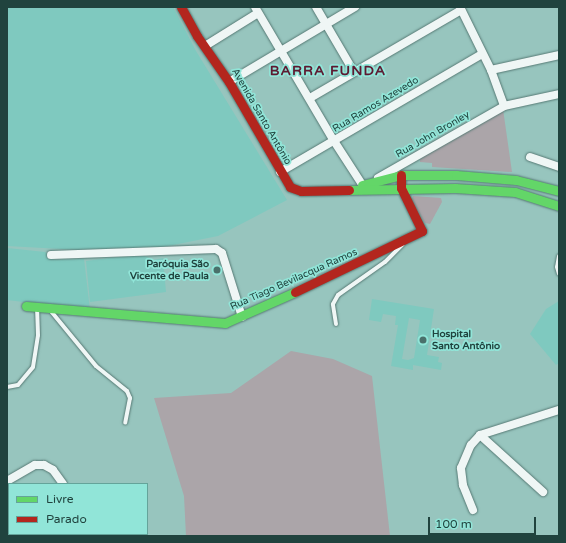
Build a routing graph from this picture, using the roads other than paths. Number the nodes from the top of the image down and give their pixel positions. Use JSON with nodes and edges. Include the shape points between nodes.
{"nodes":[{"id":1,"x":182,"y":7,"type":"edge"},
{"id":2,"x":316,"y":7,"type":"edge"},
{"id":3,"x":355,"y":7,"type":"edge"},
{"id":4,"x":461,"y":9,"type":"edge"},
{"id":5,"x":257,"y":10,"type":"edge"},
{"id":6,"x":325,"y":24,"type":"junction"},
{"id":7,"x":205,"y":46,"type":"junction"},
{"id":8,"x":281,"y":50,"type":"junction"},
{"id":9,"x":482,"y":54,"type":"junction"},
{"id":10,"x":559,"y":55,"type":"edge"},
{"id":11,"x":491,"y":70,"type":"junction"},
{"id":12,"x":354,"y":72,"type":"junction"},
{"id":13,"x":229,"y":82,"type":"junction"},
{"id":14,"x":559,"y":94,"type":"edge"},
{"id":15,"x":310,"y":98,"type":"junction"},
{"id":16,"x":504,"y":106,"type":"junction"},
{"id":17,"x":334,"y":141,"type":"junction"},
{"id":18,"x":530,"y":157,"type":"dead end"},
{"id":19,"x":559,"y":167,"type":"edge"},
{"id":20,"x":280,"y":172,"type":"junction"},
{"id":21,"x":402,"y":175,"type":"junction"},
{"id":22,"x":372,"y":182,"type":"junction"},
{"id":23,"x":364,"y":187,"type":"junction"},
{"id":24,"x":401,"y":188,"type":"junction"},
{"id":25,"x":559,"y":191,"type":"edge"},
{"id":26,"x":558,"y":204,"type":"edge"},
{"id":27,"x":407,"y":240,"type":"junction"},
{"id":28,"x":51,"y":255,"type":"dead end"},
{"id":29,"x":559,"y":256,"type":"edge"},
{"id":30,"x":559,"y":274,"type":"edge"},
{"id":31,"x":26,"y":306,"type":"dead end"},
{"id":32,"x":37,"y":307,"type":"junction"},
{"id":33,"x":48,"y":308,"type":"junction"},
{"id":34,"x":242,"y":318,"type":"junction"},
{"id":35,"x":336,"y":324,"type":"dead end"},
{"id":36,"x":7,"y":387,"type":"edge"},
{"id":37,"x":559,"y":410,"type":"edge"},
{"id":38,"x":125,"y":423,"type":"dead end"},
{"id":39,"x":480,"y":435,"type":"junction"},
{"id":40,"x":7,"y":481,"type":"edge"},
{"id":41,"x":62,"y":483,"type":"edge"},
{"id":42,"x":543,"y":492,"type":"dead end"},
{"id":43,"x":473,"y":510,"type":"dead end"}],
"edges":[{"from":1,"to":7,"type":"main road","name":"Avenida Santo Antônio"},
{"from":2,"to":6,"type":"street"},
{"from":3,"to":6,"type":"street"},
{"from":4,"to":9,"type":"street"},
{"from":4,"to":12,"type":"street"},
{"from":5,"to":7,"type":"street"},
{"from":5,"to":8,"type":"street"},
{"from":6,"to":8,"type":"street"},
{"from":6,"to":12,"type":"street"},
{"from":7,"to":13,"type":"main road","name":"Avenida Santo Antônio"},
{"from":8,"to":13,"type":"street"},
{"from":8,"to":15,"type":"street"},
{"from":9,"to":11,"type":"street"},
{"from":9,"to":17,"type":"street","name":"Rua Ramos Azevedo"},
{"from":10,"to":11,"type":"street"},
{"from":11,"to":16,"type":"street"},
{"from":12,"to":15,"type":"street"},
{"from":13,"to":20,"type":"main road","name":"Avenida Santo Antônio"},
{"from":14,"to":16,"type":"street","name":"Rua John Bronley"},
{"from":15,"to":17,"type":"street"},
{"from":16,"to":22,"type":"street","name":"Rua John Bronley"},
{"from":17,"to":20,"type":"street","name":"Rua Ramos Azevedo"},
{"from":17,"to":23,"type":"street"},
{"from":18,"to":19,"type":"street"},
{"from":20,"to":23,"type":"main road","name":"Avenida Santo Antônio","via":[[290,187],[301,192]]},
{"from":21,"to":22,"type":"main road","name":"Avenida Santo Antônio"},
{"from":21,"to":24,"type":"main road"},
{"from":21,"to":25,"type":"main road","name":"Avenida Santo Antônio","via":[[456,175],[516,180]]},
{"from":22,"to":23,"type":"main road","name":"Avenida Santo Antônio"},
{"from":23,"to":24,"type":"main road","name":"Avenida Santo Antônio"},
{"from":24,"to":26,"type":"main road","name":"Avenida Santo Antônio","via":[[515,192]]},
{"from":24,"to":27,"type":"main road","name":"Rua Tiago Bevilacqua Ramos","via":[[422,231]]},
{"from":27,"to":34,"type":"main road","name":"Rua Tiago Bevilacqua Ramos"},
{"from":27,"to":35,"type":"lane","via":[[385,262],[338,295],[333,304]]},
{"from":28,"to":34,"type":"street","via":[[216,249],[222,253]]},
{"from":29,"to":30,"type":"lane"},
{"from":31,"to":32,"type":"main road","name":"Rua Tiago Bevilacqua Ramos"},
{"from":32,"to":33,"type":"main road","name":"Rua Tiago Bevilacqua Ramos"},
{"from":32,"to":36,"type":"lane","via":[[38,335],[33,367],[27,378],[18,385]]},
{"from":33,"to":34,"type":"main road","name":"Rua Tiago Bevilacqua Ramos","via":[[196,322],[225,322]]},
{"from":33,"to":38,"type":"lane","via":[[96,366],[127,391],[130,398]]},
{"from":37,"to":39,"type":"street"},
{"from":39,"to":42,"type":"street"},
{"from":39,"to":43,"type":"street","via":[[471,445],[461,468],[463,484]]},
{"from":40,"to":41,"type":"street","via":[[35,466],[44,465],[53,470]]}]}
